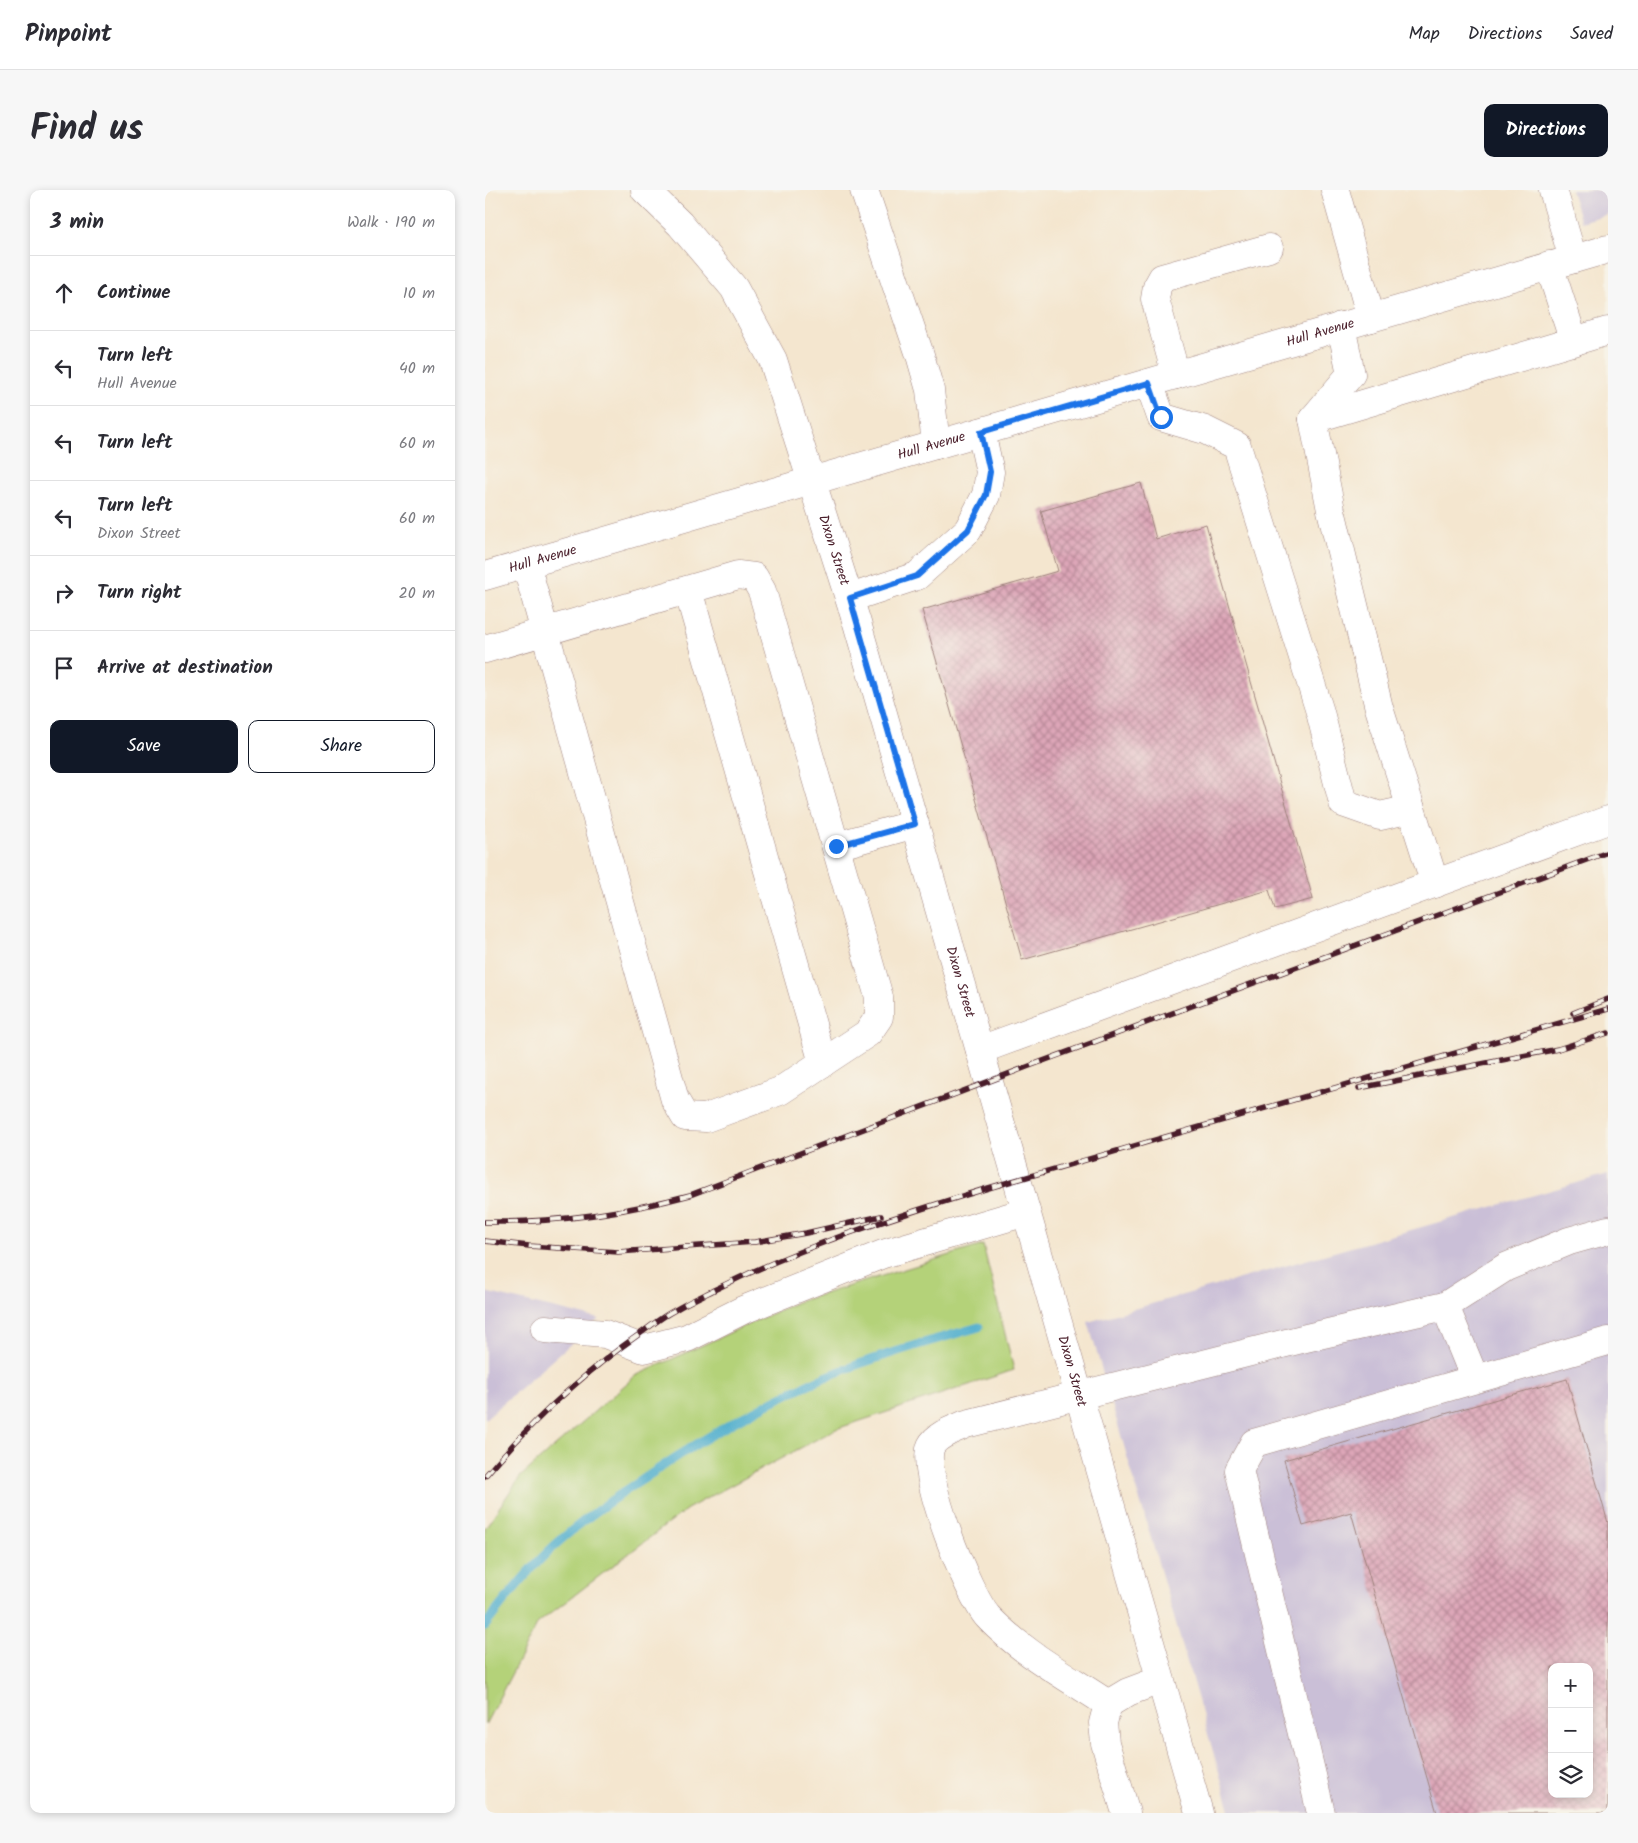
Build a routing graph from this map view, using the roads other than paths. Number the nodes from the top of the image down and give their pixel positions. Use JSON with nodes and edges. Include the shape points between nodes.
{"nodes":[{"id":1,"x":645,"y":190,"type":"edge"},
{"id":2,"x":864,"y":190,"type":"edge"},
{"id":3,"x":1335,"y":190,"type":"edge"},
{"id":4,"x":1553,"y":190,"type":"edge"},
{"id":5,"x":1269,"y":248,"type":"dead end"},
{"id":6,"x":1608,"y":248,"type":"edge"},
{"id":7,"x":1561,"y":262,"type":"junction"},
{"id":8,"x":1371,"y":318,"type":"junction"},
{"id":9,"x":1341,"y":326,"type":"junction"},
{"id":10,"x":1608,"y":332,"type":"edge"},
{"id":11,"x":1574,"y":342,"type":"junction"},
{"id":12,"x":1175,"y":375,"type":"junction"},
{"id":13,"x":1149,"y":383,"type":"junction"},
{"id":14,"x":1313,"y":419,"type":"junction"},
{"id":15,"x":981,"y":432,"type":"junction"},
{"id":16,"x":937,"y":445,"type":"junction"},
{"id":17,"x":813,"y":481,"type":"junction"},
{"id":18,"x":526,"y":564,"type":"junction"},
{"id":19,"x":485,"y":576,"type":"edge"},
{"id":20,"x":688,"y":590,"type":"junction"},
{"id":21,"x":850,"y":598,"type":"junction"},
{"id":22,"x":545,"y":632,"type":"junction"},
{"id":23,"x":485,"y":649,"type":"edge"},
{"id":24,"x":1411,"y":809,"type":"junction"},
{"id":25,"x":1608,"y":820,"type":"edge"},
{"id":26,"x":915,"y":824,"type":"junction"},
{"id":27,"x":836,"y":846,"type":"junction"},
{"id":28,"x":1435,"y":884,"type":"junction"},
{"id":29,"x":979,"y":1050,"type":"junction"},
{"id":30,"x":823,"y":1063,"type":"junction"},
{"id":31,"x":1026,"y":1212,"type":"junction"},
{"id":32,"x":1608,"y":1230,"type":"edge"},
{"id":33,"x":1445,"y":1306,"type":"junction"},
{"id":34,"x":545,"y":1329,"type":"dead end"},
{"id":35,"x":1608,"y":1341,"type":"edge"},
{"id":36,"x":1475,"y":1379,"type":"junction"},
{"id":37,"x":1079,"y":1395,"type":"junction"},
{"id":38,"x":1160,"y":1680,"type":"junction"},
{"id":39,"x":1109,"y":1704,"type":"junction"},
{"id":40,"x":1126,"y":1813,"type":"edge"},
{"id":41,"x":1199,"y":1813,"type":"edge"},
{"id":42,"x":1321,"y":1813,"type":"edge"}],
"edges":[{"from":1,"to":17,"type":"street","name":"Dixon Street","via":[[680,224],[734,288],[773,360]]},
{"from":2,"to":16,"type":"street","via":[[930,390]]},
{"from":3,"to":8,"type":"street"},
{"from":4,"to":7,"type":"street"},
{"from":5,"to":12,"type":"street","via":[[1162,278],[1155,299]]},
{"from":6,"to":7,"type":"street","name":"Hull Avenue"},
{"from":7,"to":8,"type":"street","name":"Hull Avenue"},
{"from":7,"to":11,"type":"street"},
{"from":8,"to":9,"type":"street","name":"Hull Avenue"},
{"from":9,"to":12,"type":"street","name":"Hull Avenue"},
{"from":9,"to":14,"type":"street","via":[[1351,374]]},
{"from":10,"to":11,"type":"street"},
{"from":11,"to":14,"type":"street"},
{"from":12,"to":13,"type":"street","name":"Hull Avenue"},
{"from":13,"to":15,"type":"street","name":"Hull Avenue"},
{"from":13,"to":24,"type":"street","via":[[1161,417],[1205,430],[1237,446],[1320,712],[1343,803],[1380,816]]},
{"from":14,"to":24,"type":"street","via":[[1331,510],[1379,708]]},
{"from":15,"to":16,"type":"street","name":"Hull Avenue"},
{"from":15,"to":21,"type":"street","via":[[990,472],[986,495],[968,530],[917,576]]},
{"from":16,"to":17,"type":"street","name":"Hull Avenue"},
{"from":17,"to":18,"type":"street","name":"Hull Avenue"},
{"from":17,"to":21,"type":"street","name":"Dixon Street"},
{"from":18,"to":19,"type":"street","name":"Hull Avenue"},
{"from":18,"to":22,"type":"street"},
{"from":20,"to":22,"type":"street"},
{"from":20,"to":27,"type":"street","via":[[738,575],[754,577],[762,591]]},
{"from":20,"to":30,"type":"street"},
{"from":21,"to":26,"type":"street","name":"Dixon Street"},
{"from":22,"to":23,"type":"street"},
{"from":22,"to":30,"type":"street","via":[[675,1100],[685,1117],[706,1118],[780,1091]]},
{"from":24,"to":28,"type":"street"},
{"from":25,"to":28,"type":"street"},
{"from":26,"to":27,"type":"street"},
{"from":26,"to":29,"type":"street","name":"Dixon Street"},
{"from":27,"to":30,"type":"street","via":[[879,997],[879,1017],[868,1033]]},
{"from":28,"to":29,"type":"street"},
{"from":29,"to":31,"type":"street","name":"Dixon Street"},
{"from":31,"to":34,"type":"street","via":[[883,1254],[743,1310],[687,1338],[644,1349],[605,1334]]},
{"from":31,"to":37,"type":"street","name":"Dixon Street"},
{"from":32,"to":33,"type":"street","via":[[1569,1241],[1506,1268]]},
{"from":33,"to":36,"type":"street"},
{"from":33,"to":37,"type":"street"},
{"from":35,"to":36,"type":"street"},
{"from":36,"to":42,"type":"street","via":[[1254,1443],[1239,1470]]},
{"from":37,"to":38,"type":"street","name":"Dixon Street"},
{"from":37,"to":39,"type":"street","via":[[966,1424],[943,1434],[931,1445],[928,1460],[952,1545],[967,1582],[987,1615],[1015,1641]]},
{"from":38,"to":39,"type":"street","via":[[1127,1692]]},
{"from":38,"to":41,"type":"street","name":"Dixon Street"},
{"from":39,"to":40,"type":"street","via":[[1103,1723],[1105,1743]]}]}
